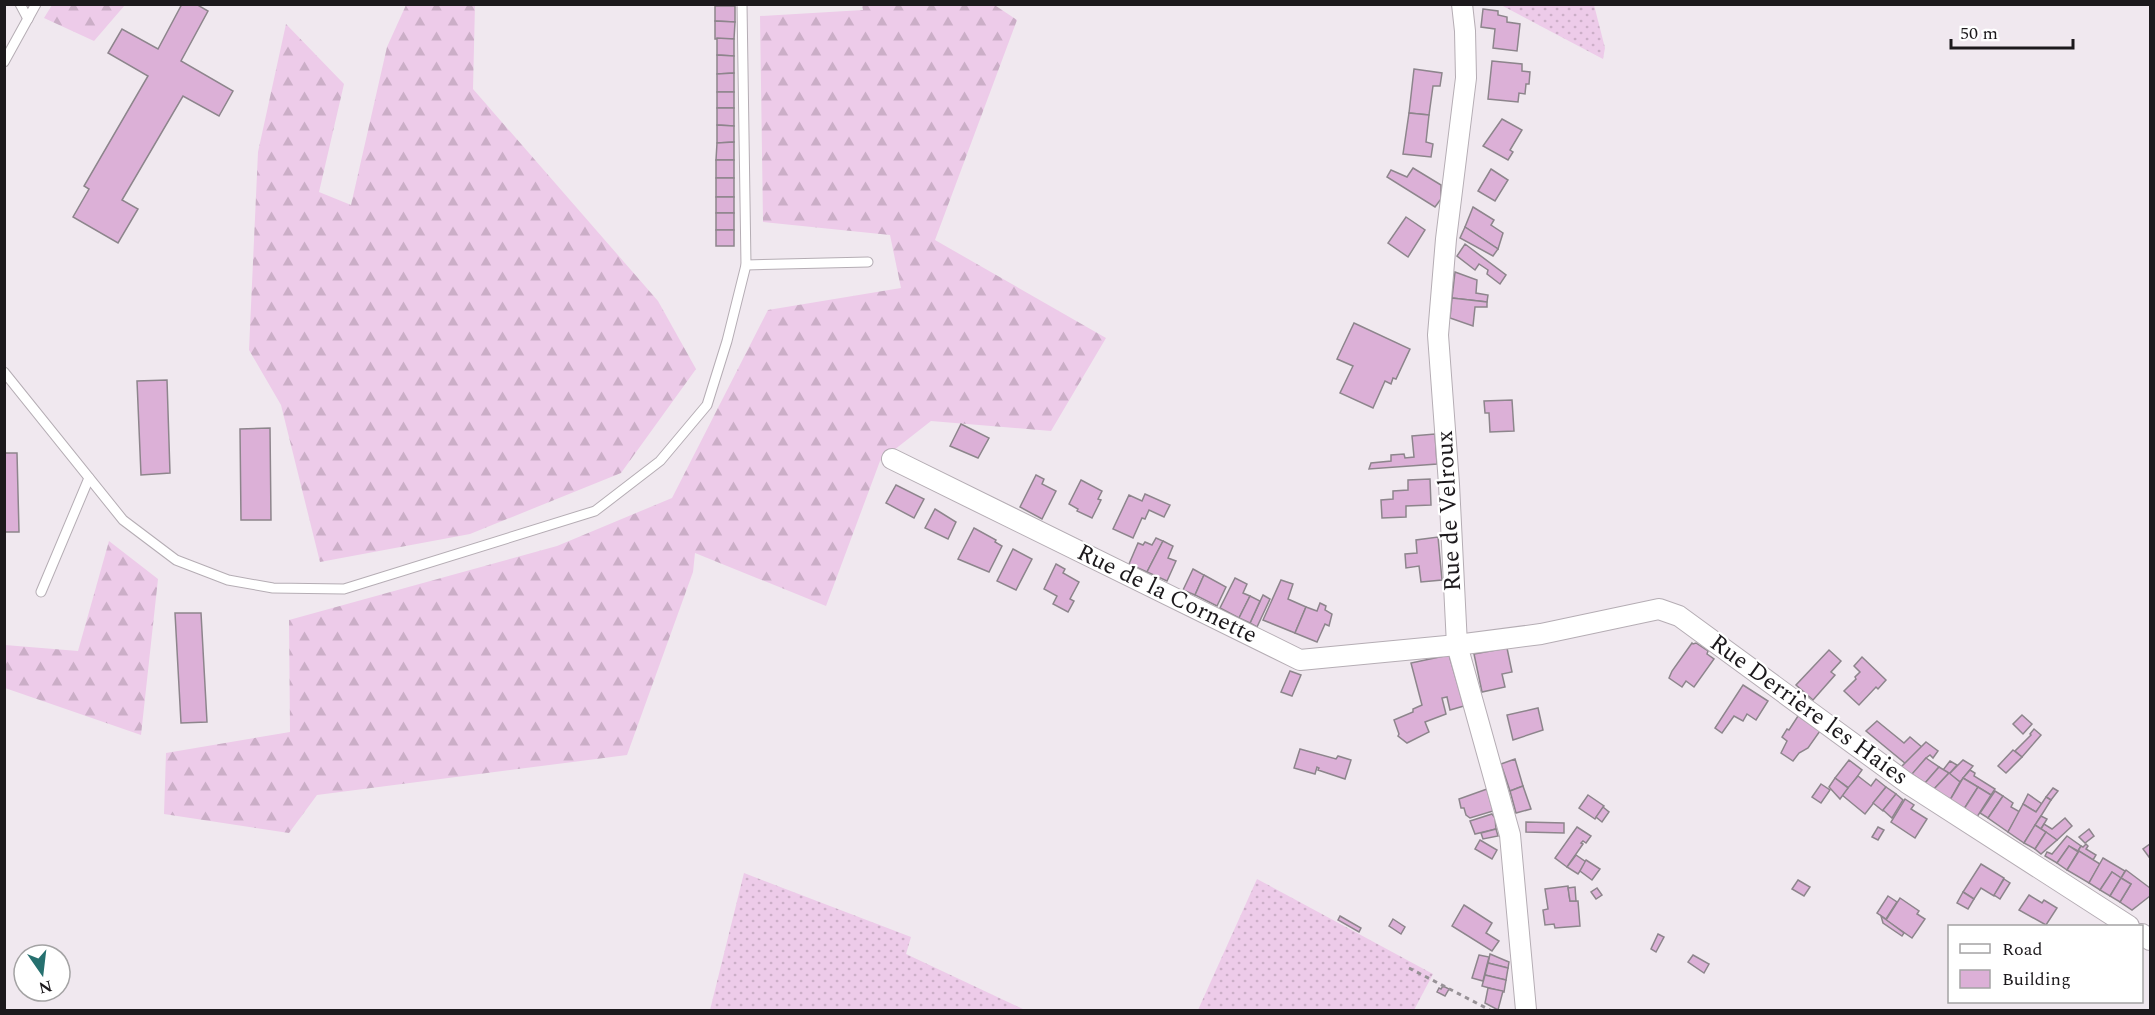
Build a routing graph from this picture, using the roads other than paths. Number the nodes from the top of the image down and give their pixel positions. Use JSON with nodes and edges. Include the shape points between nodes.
{"nodes":[{"id":1,"x":20,"y":4,"type":"edge"},
{"id":2,"x":36,"y":4,"type":"edge"},
{"id":3,"x":742,"y":4,"type":"edge"},
{"id":4,"x":1462,"y":4,"type":"edge"},
{"id":5,"x":28,"y":19,"type":"junction"},
{"id":6,"x":4,"y":62,"type":"edge"},
{"id":7,"x":868,"y":262,"type":"dead end"},
{"id":8,"x":746,"y":265,"type":"junction"},
{"id":9,"x":4,"y":372,"type":"edge"},
{"id":10,"x":892,"y":459,"type":"dead end"},
{"id":11,"x":89,"y":477,"type":"junction"},
{"id":12,"x":41,"y":592,"type":"dead end"},
{"id":13,"x":1457,"y":645,"type":"junction"},
{"id":14,"x":2126,"y":925,"type":"edge"},
{"id":15,"x":1526,"y":1011,"type":"edge"}],
"edges":[{"from":1,"to":5,"type":"lane"},
{"from":2,"to":5,"type":"lane"},
{"from":3,"to":8,"type":"lane"},
{"from":4,"to":13,"type":"street","name":"Rue de Velroux","via":[[1466,78],[1438,335]]},
{"from":5,"to":6,"type":"lane"},
{"from":7,"to":8,"type":"lane"},
{"from":8,"to":11,"type":"lane","via":[[707,405],[660,461],[595,511],[344,589],[273,588],[228,580],[176,560],[123,519]]},
{"from":9,"to":11,"type":"lane"},
{"from":10,"to":13,"type":"street","name":"Rue de la Cornette","via":[[1300,660]]},
{"from":11,"to":12,"type":"lane"},
{"from":13,"to":14,"type":"street","name":"Rue Derrière les Haies","via":[[1541,634],[1659,609],[1679,616],[1907,783]]},
{"from":13,"to":15,"type":"street","name":"Rue de Velroux","via":[[1510,835]]}]}
